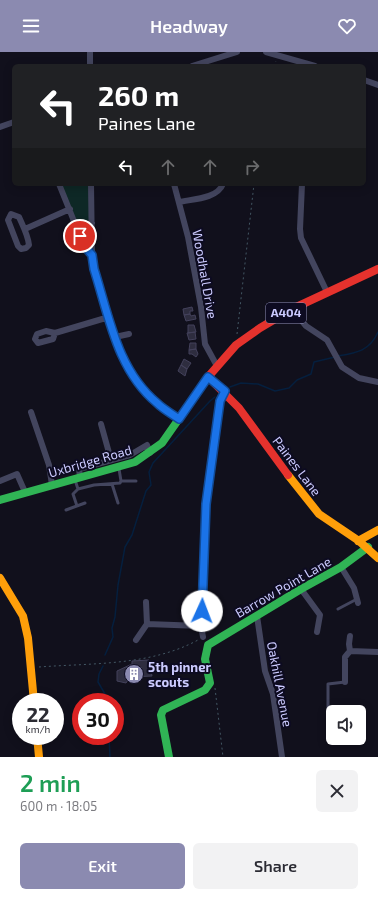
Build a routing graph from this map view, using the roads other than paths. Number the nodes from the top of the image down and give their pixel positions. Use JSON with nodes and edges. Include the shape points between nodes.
{"nodes":[{"id":1,"x":90,"y":52,"type":"edge"},
{"id":2,"x":237,"y":52,"type":"edge"},
{"id":3,"x":266,"y":52,"type":"edge"},
{"id":4,"x":90,"y":64,"type":"edge"},
{"id":5,"x":198,"y":64,"type":"edge"},
{"id":6,"x":308,"y":64,"type":"edge"},
{"id":7,"x":366,"y":81,"type":"edge"},
{"id":8,"x":378,"y":85,"type":"edge"},
{"id":9,"x":12,"y":123,"type":"edge"},
{"id":10,"x":0,"y":127,"type":"edge"},
{"id":11,"x":60,"y":186,"type":"edge"},
{"id":12,"x":91,"y":186,"type":"edge"},
{"id":13,"x":175,"y":186,"type":"edge"},
{"id":14,"x":222,"y":186,"type":"edge"},
{"id":15,"x":302,"y":186,"type":"edge"},
{"id":16,"x":179,"y":202,"type":"junction"},
{"id":17,"x":70,"y":209,"type":"junction"},
{"id":18,"x":92,"y":224,"type":"junction"},
{"id":19,"x":76,"y":227,"type":"junction"},
{"id":20,"x":24,"y":229,"type":"junction"},
{"id":21,"x":92,"y":255,"type":"junction"},
{"id":22,"x":378,"y":269,"type":"edge"},
{"id":23,"x":327,"y":292,"type":"junction"},
{"id":24,"x":292,"y":309,"type":"junction"},
{"id":25,"x":109,"y":317,"type":"junction"},
{"id":26,"x":56,"y":334,"type":"dead end"},
{"id":27,"x":129,"y":334,"type":"dead end"},
{"id":28,"x":115,"y":337,"type":"junction"},
{"id":29,"x":218,"y":366,"type":"junction"},
{"id":30,"x":208,"y":377,"type":"junction"},
{"id":31,"x":378,"y":382,"type":"edge"},
{"id":32,"x":225,"y":391,"type":"junction"},
{"id":33,"x":31,"y":412,"type":"dead end"},
{"id":34,"x":179,"y":419,"type":"junction"},
{"id":35,"x":101,"y":424,"type":"dead end"},
{"id":36,"x":150,"y":453,"type":"junction"},
{"id":37,"x":111,"y":460,"type":"junction"},
{"id":38,"x":118,"y":467,"type":"junction"},
{"id":39,"x":77,"y":478,"type":"junction"},
{"id":40,"x":0,"y":481,"type":"edge"},
{"id":41,"x":121,"y":481,"type":"junction"},
{"id":42,"x":136,"y":481,"type":"dead end"},
{"id":43,"x":112,"y":484,"type":"junction"},
{"id":44,"x":52,"y":485,"type":"junction"},
{"id":45,"x":78,"y":489,"type":"junction"},
{"id":46,"x":25,"y":492,"type":"junction"},
{"id":47,"x":0,"y":500,"type":"edge"},
{"id":48,"x":118,"y":502,"type":"dead end"},
{"id":49,"x":85,"y":503,"type":"dead end"},
{"id":50,"x":77,"y":506,"type":"junction"},
{"id":51,"x":66,"y":510,"type":"dead end"},
{"id":52,"x":378,"y":530,"type":"edge"},
{"id":53,"x":358,"y":541,"type":"junction"},
{"id":54,"x":368,"y":547,"type":"junction"},
{"id":55,"x":378,"y":558,"type":"edge"},
{"id":56,"x":341,"y":567,"type":"junction"},
{"id":57,"x":0,"y":578,"type":"edge"},
{"id":58,"x":301,"y":588,"type":"junction"},
{"id":59,"x":358,"y":601,"type":"joint"},
{"id":60,"x":146,"y":602,"type":"dead end"},
{"id":61,"x":338,"y":609,"type":"dead end"},
{"id":62,"x":257,"y":616,"type":"junction"},
{"id":63,"x":147,"y":624,"type":"junction"},
{"id":64,"x":201,"y":626,"type":"junction"},
{"id":65,"x":317,"y":632,"type":"dead end"},
{"id":66,"x":203,"y":636,"type":"road end"},
{"id":67,"x":350,"y":636,"type":"dead end"},
{"id":68,"x":136,"y":640,"type":"dead end"},
{"id":69,"x":350,"y":651,"type":"junction"},
{"id":70,"x":378,"y":652,"type":"edge"},
{"id":71,"x":345,"y":682,"type":"joint"},
{"id":72,"x":33,"y":693,"type":"edge"},
{"id":73,"x":328,"y":705,"type":"edge"},
{"id":74,"x":38,"y":745,"type":"edge"},
{"id":75,"x":39,"y":757,"type":"edge"},
{"id":76,"x":169,"y":757,"type":"edge"},
{"id":77,"x":282,"y":757,"type":"edge"}],
"edges":[{"from":1,"to":4,"type":"street"},
{"from":2,"to":5,"type":"street"},
{"from":3,"to":6,"type":"street"},
{"from":7,"to":8,"type":"street"},
{"from":9,"to":10,"type":"street"},
{"from":11,"to":17,"type":"street"},
{"from":12,"to":18,"type":"street"},
{"from":13,"to":16,"type":"street","name":"Woodhall Drive"},
{"from":14,"to":16,"type":"street","via":[[214,194]]},
{"from":15,"to":23,"type":"street","via":[[301,238]]},
{"from":16,"to":29,"type":"street","name":"Woodhall Drive","via":[[191,252],[205,344]]},
{"from":17,"to":19,"type":"street"},
{"from":17,"to":20,"type":"street"},
{"from":18,"to":19,"type":"street"},
{"from":18,"to":21,"type":"street"},
{"from":19,"to":21,"type":"street","via":[[84,246]]},
{"from":20,"to":20,"type":"street","via":[[29,244],[21,249],[8,220],[11,214],[19,217]]},
{"from":21,"to":25,"type":"street"},
{"from":22,"to":23,"type":"street","name":"Uxbridge Road","number":"A404"},
{"from":23,"to":24,"type":"street","name":"Uxbridge Road","number":"A404"},
{"from":24,"to":29,"type":"street","name":"Uxbridge Road","number":"A404","via":[[236,345]]},
{"from":24,"to":31,"type":"street","via":[[306,326],[327,340],[342,367],[360,378]]},
{"from":25,"to":26,"type":"street"},
{"from":25,"to":28,"type":"street"},
{"from":27,"to":28,"type":"street"},
{"from":28,"to":34,"type":"street","via":[[121,356],[134,379],[156,403]]},
{"from":29,"to":30,"type":"street","name":"Uxbridge Road","number":"A404"},
{"from":30,"to":32,"type":"street","name":"Paines Lane"},
{"from":30,"to":34,"type":"street","name":"Uxbridge Road","number":"A404"},
{"from":32,"to":53,"type":"street","name":"Paines Lane","via":[[319,514]]},
{"from":32,"to":64,"type":"street","via":[[220,401],[206,504]]},
{"from":33,"to":44,"type":"street","via":[[49,465]]},
{"from":34,"to":36,"type":"street","name":"Uxbridge Road","number":"A404","via":[[162,443]]},
{"from":35,"to":37,"type":"street"},
{"from":36,"to":37,"type":"street","via":[[147,445]]},
{"from":36,"to":38,"type":"street","name":"Uxbridge Road","number":"A404","via":[[135,462]]},
{"from":37,"to":39,"type":"street","via":[[79,469]]},
{"from":38,"to":39,"type":"street","name":"Uxbridge Road","number":"A404"},
{"from":38,"to":41,"type":"lane"},
{"from":39,"to":44,"type":"street","name":"Uxbridge Road","number":"A404"},
{"from":39,"to":45,"type":"lane"},
{"from":40,"to":46,"type":"street","via":[[17,474]]},
{"from":41,"to":42,"type":"lane"},
{"from":41,"to":43,"type":"lane"},
{"from":43,"to":45,"type":"lane","via":[[94,484]]},
{"from":43,"to":48,"type":"lane"},
{"from":44,"to":46,"type":"street","name":"Uxbridge Road","number":"A404"},
{"from":45,"to":50,"type":"lane","via":[[73,494]]},
{"from":46,"to":47,"type":"street","name":"Uxbridge Road","number":"A404"},
{"from":49,"to":50,"type":"lane"},
{"from":50,"to":51,"type":"lane"},
{"from":52,"to":53,"type":"street"},
{"from":53,"to":54,"type":"street","name":"Paines Lane"},
{"from":54,"to":55,"type":"street","name":"Paines Lane"},
{"from":54,"to":56,"type":"street","name":"Barrow Point Lane"},
{"from":56,"to":58,"type":"street","name":"Barrow Point Lane"},
{"from":56,"to":59,"type":"street","via":[[354,588]]},
{"from":57,"to":72,"type":"street","via":[[23,616],[28,638]]},
{"from":58,"to":62,"type":"street","name":"Barrow Point Lane"},
{"from":58,"to":65,"type":"street","via":[[320,614]]},
{"from":59,"to":61,"type":"lane"},
{"from":60,"to":63,"type":"street"},
{"from":62,"to":76,"type":"street","name":"Barrow Point Lane","via":[[208,645],[205,652],[210,683],[205,690],[163,710],[161,715]]},
{"from":62,"to":77,"type":"street","name":"Oakhill Avenue","via":[[265,671],[273,694]]},
{"from":63,"to":64,"type":"street"},
{"from":63,"to":68,"type":"street"},
{"from":64,"to":66,"type":"street"},
{"from":67,"to":69,"type":"street"},
{"from":69,"to":70,"type":"street"},
{"from":69,"to":71,"type":"street","via":[[345,658]]},
{"from":71,"to":73,"type":"lane","via":[[328,684]]},
{"from":74,"to":75,"type":"street"}]}
